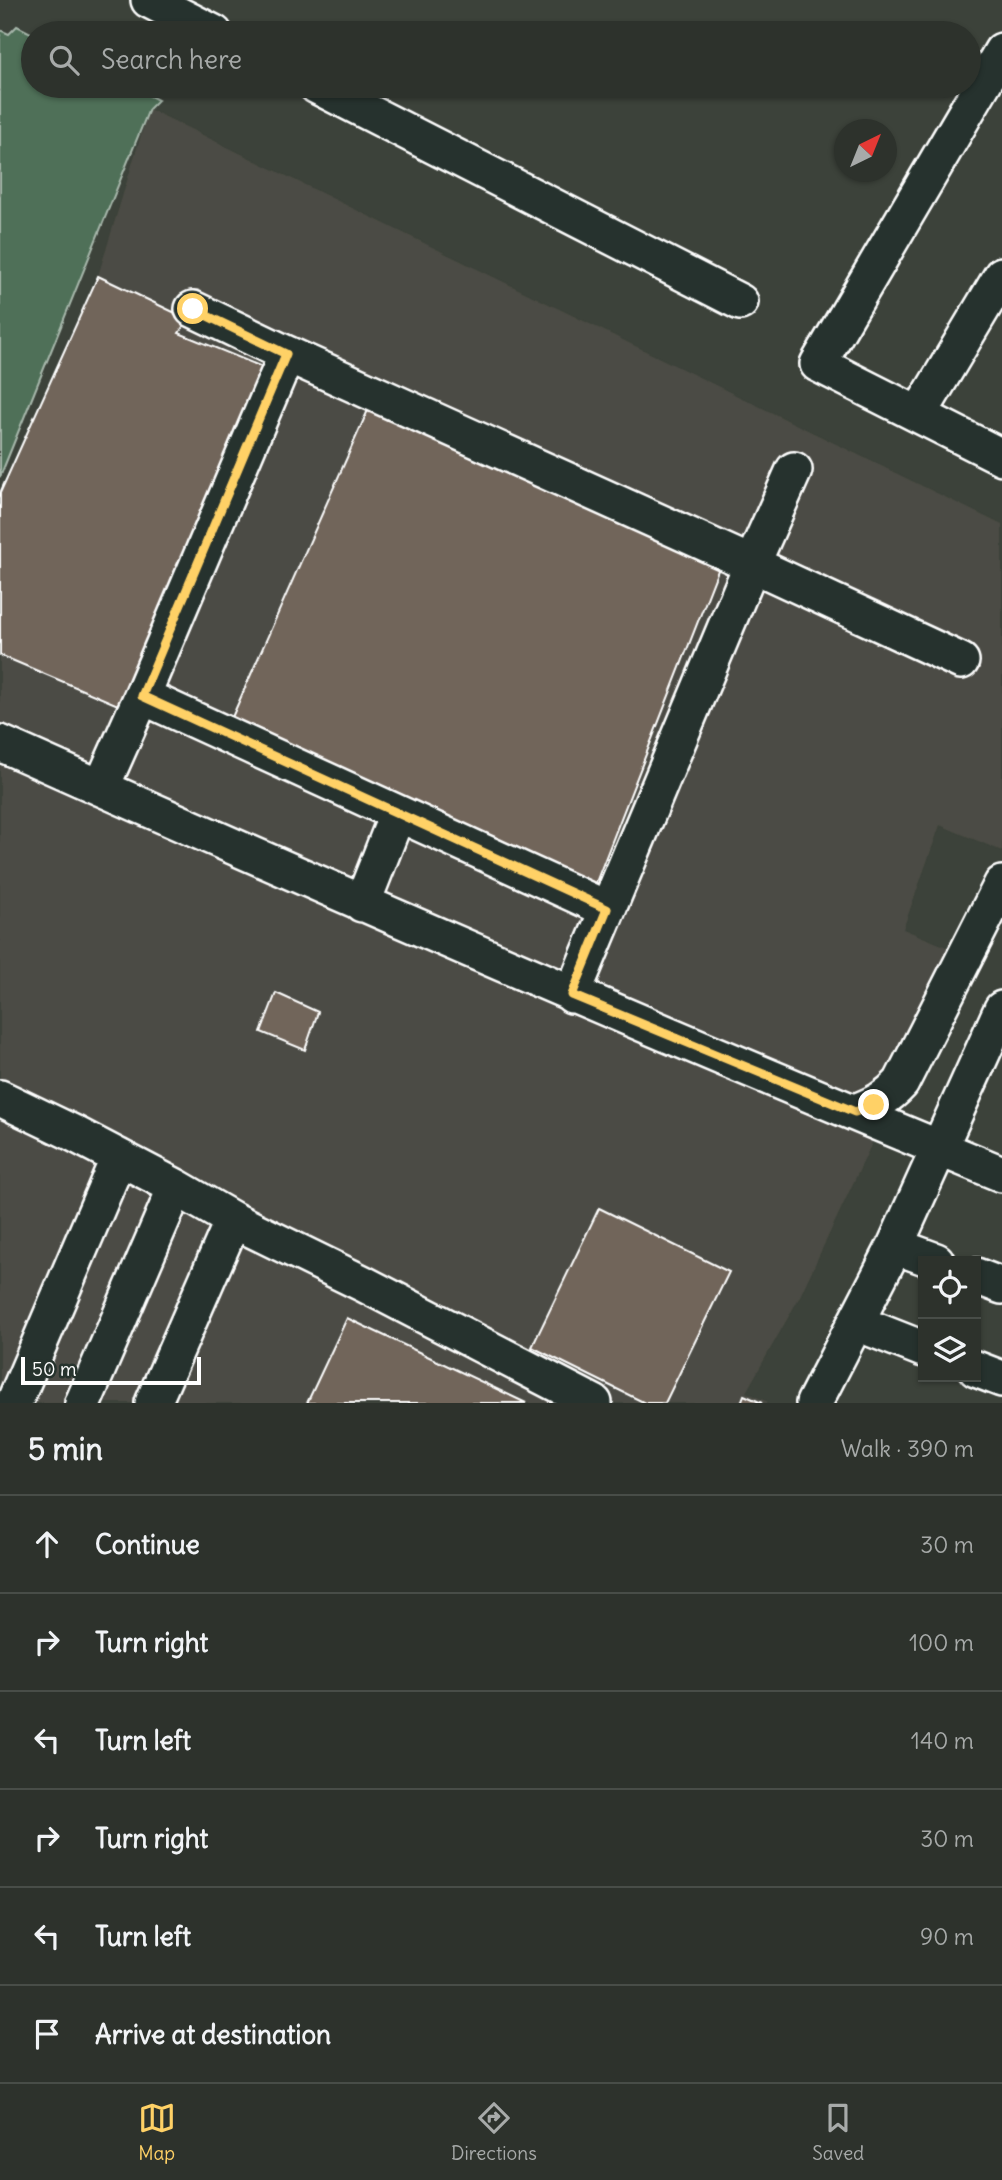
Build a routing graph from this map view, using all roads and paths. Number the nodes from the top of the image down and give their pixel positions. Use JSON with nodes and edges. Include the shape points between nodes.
{"nodes":[{"id":1,"x":149,"y":0,"type":"edge"},
{"id":2,"x":190,"y":21,"type":"edge"},
{"id":3,"x":1002,"y":51,"type":"edge"},
{"id":4,"x":992,"y":94,"type":"edge"},
{"id":5,"x":340,"y":98,"type":"edge"},
{"id":6,"x":1002,"y":275,"type":"edge"},
{"id":7,"x":740,"y":302,"type":"dead end"},
{"id":8,"x":193,"y":309,"type":"dead end"},
{"id":9,"x":286,"y":354,"type":"junction"},
{"id":10,"x":919,"y":414,"type":"junction"},
{"id":11,"x":1002,"y":457,"type":"edge"},
{"id":12,"x":794,"y":470,"type":"dead end"},
{"id":13,"x":752,"y":564,"type":"junction"},
{"id":14,"x":961,"y":661,"type":"dead end"},
{"id":15,"x":142,"y":696,"type":"junction"},
{"id":16,"x":0,"y":743,"type":"edge"},
{"id":17,"x":101,"y":788,"type":"junction"},
{"id":18,"x":397,"y":815,"type":"junction"},
{"id":19,"x":1002,"y":884,"type":"edge"},
{"id":20,"x":362,"y":904,"type":"junction"},
{"id":21,"x":607,"y":909,"type":"junction"},
{"id":22,"x":572,"y":995,"type":"junction"},
{"id":23,"x":1002,"y":1009,"type":"edge"},
{"id":24,"x":0,"y":1098,"type":"edge"},
{"id":25,"x":855,"y":1112,"type":"junction"},
{"id":26,"x":938,"y":1148,"type":"junction"},
{"id":27,"x":119,"y":1157,"type":"junction"},
{"id":28,"x":1002,"y":1174,"type":"edge"},
{"id":29,"x":176,"y":1187,"type":"junction"},
{"id":30,"x":233,"y":1220,"type":"junction"},
{"id":31,"x":895,"y":1246,"type":"junction"},
{"id":32,"x":922,"y":1256,"type":"edge"},
{"id":33,"x":981,"y":1278,"type":"edge"},
{"id":34,"x":1002,"y":1286,"type":"edge"},
{"id":35,"x":857,"y":1323,"type":"junction"},
{"id":36,"x":918,"y":1347,"type":"edge"},
{"id":37,"x":981,"y":1371,"type":"edge"},
{"id":38,"x":1002,"y":1379,"type":"edge"},
{"id":39,"x":14,"y":1403,"type":"edge"},
{"id":40,"x":83,"y":1403,"type":"edge"},
{"id":41,"x":153,"y":1403,"type":"edge"},
{"id":42,"x":594,"y":1403,"type":"edge"},
{"id":43,"x":814,"y":1403,"type":"edge"}],
"edges":[{"from":1,"to":2,"type":"street"},
{"from":3,"to":4,"type":"street"},
{"from":4,"to":10,"type":"street","via":[[818,364]]},
{"from":5,"to":7,"type":"street"},
{"from":6,"to":10,"type":"street"},
{"from":8,"to":9,"type":"street"},
{"from":9,"to":13,"type":"street"},
{"from":9,"to":15,"type":"street"},
{"from":10,"to":11,"type":"street"},
{"from":12,"to":13,"type":"street"},
{"from":13,"to":14,"type":"street"},
{"from":13,"to":21,"type":"street"},
{"from":15,"to":17,"type":"street"},
{"from":15,"to":18,"type":"street"},
{"from":16,"to":17,"type":"street"},
{"from":17,"to":20,"type":"street"},
{"from":18,"to":20,"type":"street"},
{"from":18,"to":21,"type":"street"},
{"from":19,"to":25,"type":"street","via":[[901,1083],[889,1096]]},
{"from":20,"to":22,"type":"street"},
{"from":21,"to":22,"type":"street"},
{"from":22,"to":25,"type":"street"},
{"from":23,"to":26,"type":"street"},
{"from":24,"to":27,"type":"street"},
{"from":25,"to":26,"type":"street"},
{"from":26,"to":28,"type":"street"},
{"from":26,"to":31,"type":"street"},
{"from":27,"to":29,"type":"street"},
{"from":27,"to":39,"type":"street"},
{"from":29,"to":30,"type":"street"},
{"from":29,"to":40,"type":"street"},
{"from":30,"to":41,"type":"street"},
{"from":30,"to":42,"type":"street"},
{"from":31,"to":32,"type":"street"},
{"from":31,"to":35,"type":"street"},
{"from":33,"to":34,"type":"street"},
{"from":35,"to":36,"type":"street"},
{"from":35,"to":43,"type":"street"},
{"from":37,"to":38,"type":"street"}]}
